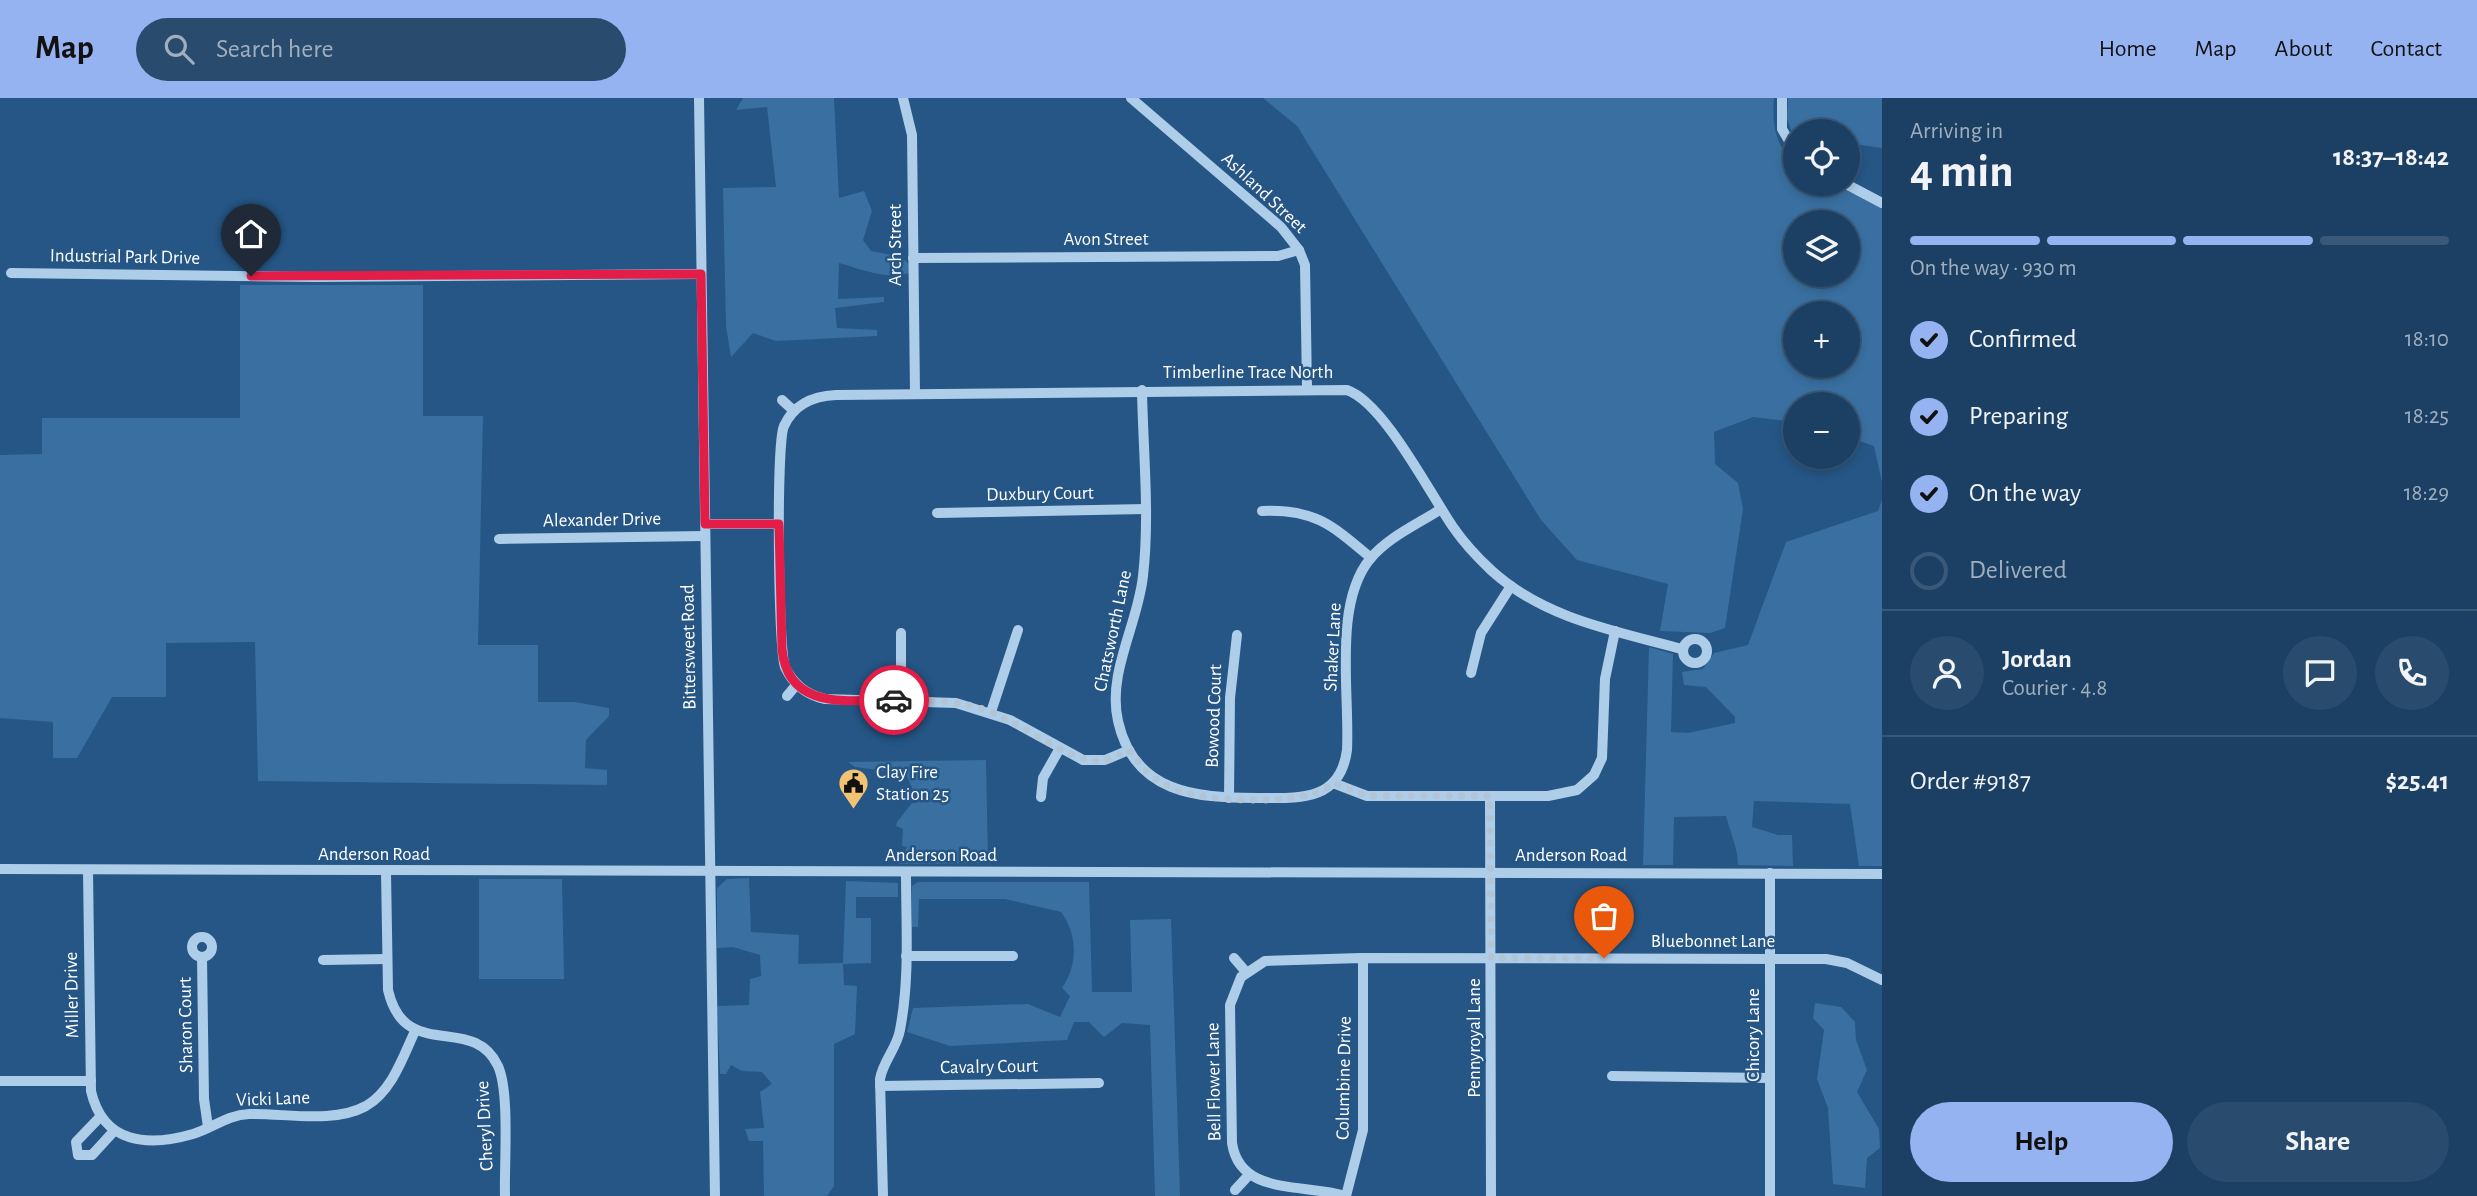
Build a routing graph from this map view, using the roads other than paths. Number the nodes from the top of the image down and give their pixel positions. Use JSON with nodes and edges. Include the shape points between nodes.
{"nodes":[{"id":1,"x":699,"y":98,"type":"edge"},
{"id":2,"x":903,"y":98,"type":"edge"},
{"id":3,"x":1130,"y":98,"type":"edge"},
{"id":4,"x":1782,"y":98,"type":"edge"},
{"id":5,"x":1783,"y":131,"type":"edge"},
{"id":6,"x":1860,"y":191,"type":"edge"},
{"id":7,"x":1882,"y":203,"type":"edge"},
{"id":8,"x":1299,"y":250,"type":"junction"},
{"id":9,"x":913,"y":258,"type":"junction"},
{"id":10,"x":10,"y":273,"type":"dead end"},
{"id":11,"x":701,"y":274,"type":"junction"},
{"id":12,"x":1307,"y":388,"type":"junction"},
{"id":13,"x":1142,"y":390,"type":"junction"},
{"id":14,"x":915,"y":393,"type":"junction"},
{"id":15,"x":782,"y":400,"type":"dead end"},
{"id":16,"x":794,"y":411,"type":"junction"},
{"id":17,"x":1144,"y":509,"type":"junction"},
{"id":18,"x":1441,"y":509,"type":"junction"},
{"id":19,"x":1262,"y":511,"type":"dead end"},
{"id":20,"x":937,"y":513,"type":"dead end"},
{"id":21,"x":779,"y":524,"type":"junction"},
{"id":22,"x":705,"y":530,"type":"junction"},
{"id":23,"x":499,"y":539,"type":"dead end"},
{"id":24,"x":1371,"y":558,"type":"junction"},
{"id":25,"x":1511,"y":586,"type":"junction"},
{"id":26,"x":1018,"y":631,"type":"dead end"},
{"id":27,"x":1615,"y":631,"type":"junction"},
{"id":28,"x":901,"y":634,"type":"dead end"},
{"id":29,"x":1237,"y":635,"type":"dead end"},
{"id":30,"x":1682,"y":649,"type":"dead end"},
{"id":31,"x":1471,"y":673,"type":"dead end"},
{"id":32,"x":797,"y":684,"type":"junction"},
{"id":33,"x":787,"y":696,"type":"dead end"},
{"id":34,"x":901,"y":700,"type":"junction"},
{"id":35,"x":991,"y":712,"type":"junction"},
{"id":36,"x":1060,"y":748,"type":"junction"},
{"id":37,"x":1129,"y":750,"type":"junction"},
{"id":38,"x":1333,"y":783,"type":"junction"},
{"id":39,"x":1490,"y":796,"type":"junction"},
{"id":40,"x":1041,"y":797,"type":"dead end"},
{"id":41,"x":1229,"y":798,"type":"junction"},
{"id":42,"x":0,"y":869,"type":"edge"},
{"id":43,"x":88,"y":871,"type":"junction"},
{"id":44,"x":386,"y":872,"type":"junction"},
{"id":45,"x":710,"y":872,"type":"junction"},
{"id":46,"x":1491,"y":872,"type":"junction"},
{"id":47,"x":906,"y":873,"type":"junction"},
{"id":48,"x":1770,"y":873,"type":"junction"},
{"id":49,"x":1882,"y":874,"type":"edge"},
{"id":50,"x":200,"y":937,"type":"dead end"},
{"id":51,"x":905,"y":956,"type":"junction"},
{"id":52,"x":1013,"y":956,"type":"dead end"},
{"id":53,"x":1234,"y":958,"type":"dead end"},
{"id":54,"x":1363,"y":958,"type":"junction"},
{"id":55,"x":1491,"y":958,"type":"junction"},
{"id":56,"x":1770,"y":958,"type":"junction"},
{"id":57,"x":387,"y":959,"type":"junction"},
{"id":58,"x":323,"y":960,"type":"dead end"},
{"id":59,"x":1248,"y":971,"type":"junction"},
{"id":60,"x":1882,"y":980,"type":"edge"},
{"id":61,"x":415,"y":1031,"type":"junction"},
{"id":62,"x":1612,"y":1076,"type":"dead end"},
{"id":63,"x":1770,"y":1078,"type":"junction"},
{"id":64,"x":0,"y":1081,"type":"edge"},
{"id":65,"x":91,"y":1081,"type":"junction"},
{"id":66,"x":1099,"y":1083,"type":"dead end"},
{"id":67,"x":880,"y":1086,"type":"junction"},
{"id":68,"x":100,"y":1117,"type":"junction"},
{"id":69,"x":208,"y":1127,"type":"junction"},
{"id":70,"x":114,"y":1131,"type":"junction"},
{"id":71,"x":1247,"y":1177,"type":"junction"},
{"id":72,"x":1235,"y":1191,"type":"dead end"},
{"id":73,"x":505,"y":1196,"type":"edge"},
{"id":74,"x":715,"y":1196,"type":"edge"},
{"id":75,"x":883,"y":1196,"type":"edge"},
{"id":76,"x":1346,"y":1196,"type":"edge"},
{"id":77,"x":1491,"y":1196,"type":"edge"},
{"id":78,"x":1770,"y":1196,"type":"edge"}],
"edges":[{"from":1,"to":11,"type":"street","name":"Bittersweet Road"},
{"from":2,"to":9,"type":"street","name":"Arch Street","via":[[912,135]]},
{"from":3,"to":8,"type":"street","name":"Ashland Street","via":[[1281,227]]},
{"from":4,"to":5,"type":"street"},
{"from":6,"to":7,"type":"street"},
{"from":8,"to":9,"type":"street","name":"Avon Street","via":[[1278,256]]},
{"from":8,"to":12,"type":"street","name":"Ashland Street","via":[[1306,273]]},
{"from":9,"to":14,"type":"street","name":"Arch Street"},
{"from":10,"to":11,"type":"street","name":"Industrial Park Drive","via":[[314,277]]},
{"from":11,"to":22,"type":"street","name":"Bittersweet Road"},
{"from":12,"to":13,"type":"street","name":"Timberline Trace North"},
{"from":12,"to":18,"type":"street","name":"Timberline Trace North","via":[[1341,389],[1368,402]]},
{"from":13,"to":14,"type":"street","name":"Timberline Trace North"},
{"from":13,"to":17,"type":"street","name":"Chatsworth Lane"},
{"from":14,"to":16,"type":"street","name":"Timberline Trace North","via":[[823,396]]},
{"from":15,"to":16,"type":"street"},
{"from":16,"to":21,"type":"street","via":[[779,440]]},
{"from":17,"to":20,"type":"street","name":"Duxbury Court"},
{"from":17,"to":37,"type":"street","name":"Chatsworth Lane","via":[[1142,588],[1115,695],[1117,719]]},
{"from":18,"to":24,"type":"street","name":"Shaker Lane"},
{"from":18,"to":25,"type":"street","name":"Timberline Trace North","via":[[1475,554]]},
{"from":19,"to":24,"type":"street","via":[[1317,517]]},
{"from":21,"to":22,"type":"street","name":"Alexander Drive"},
{"from":21,"to":32,"type":"street","via":[[782,649],[785,666]]},
{"from":22,"to":23,"type":"street","name":"Alexander Drive"},
{"from":22,"to":45,"type":"street","name":"Bittersweet Road"},
{"from":24,"to":38,"type":"street","name":"Shaker Lane","via":[[1350,601],[1347,750]]},
{"from":25,"to":27,"type":"street","name":"Timberline Trace North","via":[[1556,612]]},
{"from":25,"to":31,"type":"street","via":[[1481,633]]},
{"from":26,"to":35,"type":"street"},
{"from":27,"to":30,"type":"street","name":"Timberline Trace North"},
{"from":27,"to":39,"type":"street","via":[[1605,679],[1603,750],[1593,782],[1557,796]]},
{"from":28,"to":34,"type":"street"},
{"from":29,"to":41,"type":"street","name":"Bowood Court","via":[[1230,698]]},
{"from":32,"to":33,"type":"street"},
{"from":32,"to":34,"type":"street","via":[[825,699]]},
{"from":34,"to":35,"type":"street","via":[[956,703]]},
{"from":35,"to":36,"type":"street"},
{"from":36,"to":37,"type":"street","via":[[1094,761]]},
{"from":36,"to":40,"type":"street","via":[[1043,778]]},
{"from":37,"to":41,"type":"street","via":[[1166,786],[1192,795]]},
{"from":38,"to":39,"type":"street","via":[[1367,796]]},
{"from":38,"to":41,"type":"street","via":[[1308,797]]},
{"from":39,"to":46,"type":"street","name":"Pennyroyal Lane"},
{"from":42,"to":43,"type":"street","name":"Anderson Road"},
{"from":43,"to":44,"type":"street","name":"Anderson Road"},
{"from":43,"to":65,"type":"street","name":"Miller Drive"},
{"from":44,"to":45,"type":"street","name":"Anderson Road"},
{"from":44,"to":57,"type":"street"},
{"from":45,"to":47,"type":"street","name":"Anderson Road"},
{"from":45,"to":74,"type":"street","name":"Bittersweet Road"},
{"from":46,"to":47,"type":"street","name":"Anderson Road"},
{"from":46,"to":48,"type":"street","name":"Anderson Road"},
{"from":46,"to":55,"type":"street","name":"Pennyroyal Lane"},
{"from":47,"to":51,"type":"street"},
{"from":48,"to":49,"type":"street","name":"Anderson Road"},
{"from":48,"to":56,"type":"street","name":"Chicory Lane"},
{"from":50,"to":69,"type":"street","name":"Sharon Court","via":[[192,948],[202,957]]},
{"from":51,"to":52,"type":"street"},
{"from":51,"to":67,"type":"street","via":[[906,996],[900,1034],[883,1067]]},
{"from":53,"to":59,"type":"street"},
{"from":54,"to":55,"type":"street","name":"Bluebonnet Lane"},
{"from":54,"to":59,"type":"street","name":"Bluebonnet Lane","via":[[1273,959]]},
{"from":54,"to":76,"type":"street","name":"Columbine Drive","via":[[1363,1130]]},
{"from":55,"to":56,"type":"street","name":"Bluebonnet Lane"},
{"from":55,"to":77,"type":"street","name":"Pennyroyal Lane"},
{"from":56,"to":60,"type":"street","name":"Bluebonnet Lane","via":[[1840,961]]},
{"from":56,"to":63,"type":"street","name":"Chicory Lane"},
{"from":57,"to":58,"type":"street"},
{"from":57,"to":61,"type":"street","via":[[393,1008]]},
{"from":59,"to":71,"type":"street","name":"Bell Flower Lane","via":[[1233,992],[1230,1010],[1232,1143]]},
{"from":61,"to":69,"type":"street","name":"Vicki Lane","via":[[372,1108],[333,1114],[238,1115]]},
{"from":61,"to":73,"type":"street","name":"Cheryl Drive","via":[[464,1038],[494,1051],[503,1084]]},
{"from":62,"to":63,"type":"street"},
{"from":63,"to":78,"type":"street","name":"Chicory Lane"},
{"from":64,"to":65,"type":"street"},
{"from":65,"to":68,"type":"street","name":"Miller Drive"},
{"from":66,"to":67,"type":"street","name":"Cavalry Court"},
{"from":67,"to":75,"type":"street"},
{"from":68,"to":70,"type":"street"},
{"from":68,"to":70,"type":"street","via":[[76,1142],[78,1155],[92,1155]]},
{"from":69,"to":70,"type":"street","name":"Vicki Lane","via":[[190,1135],[151,1140],[127,1138]]},
{"from":71,"to":72,"type":"street"},
{"from":71,"to":76,"type":"street","via":[[1272,1191]]}]}
